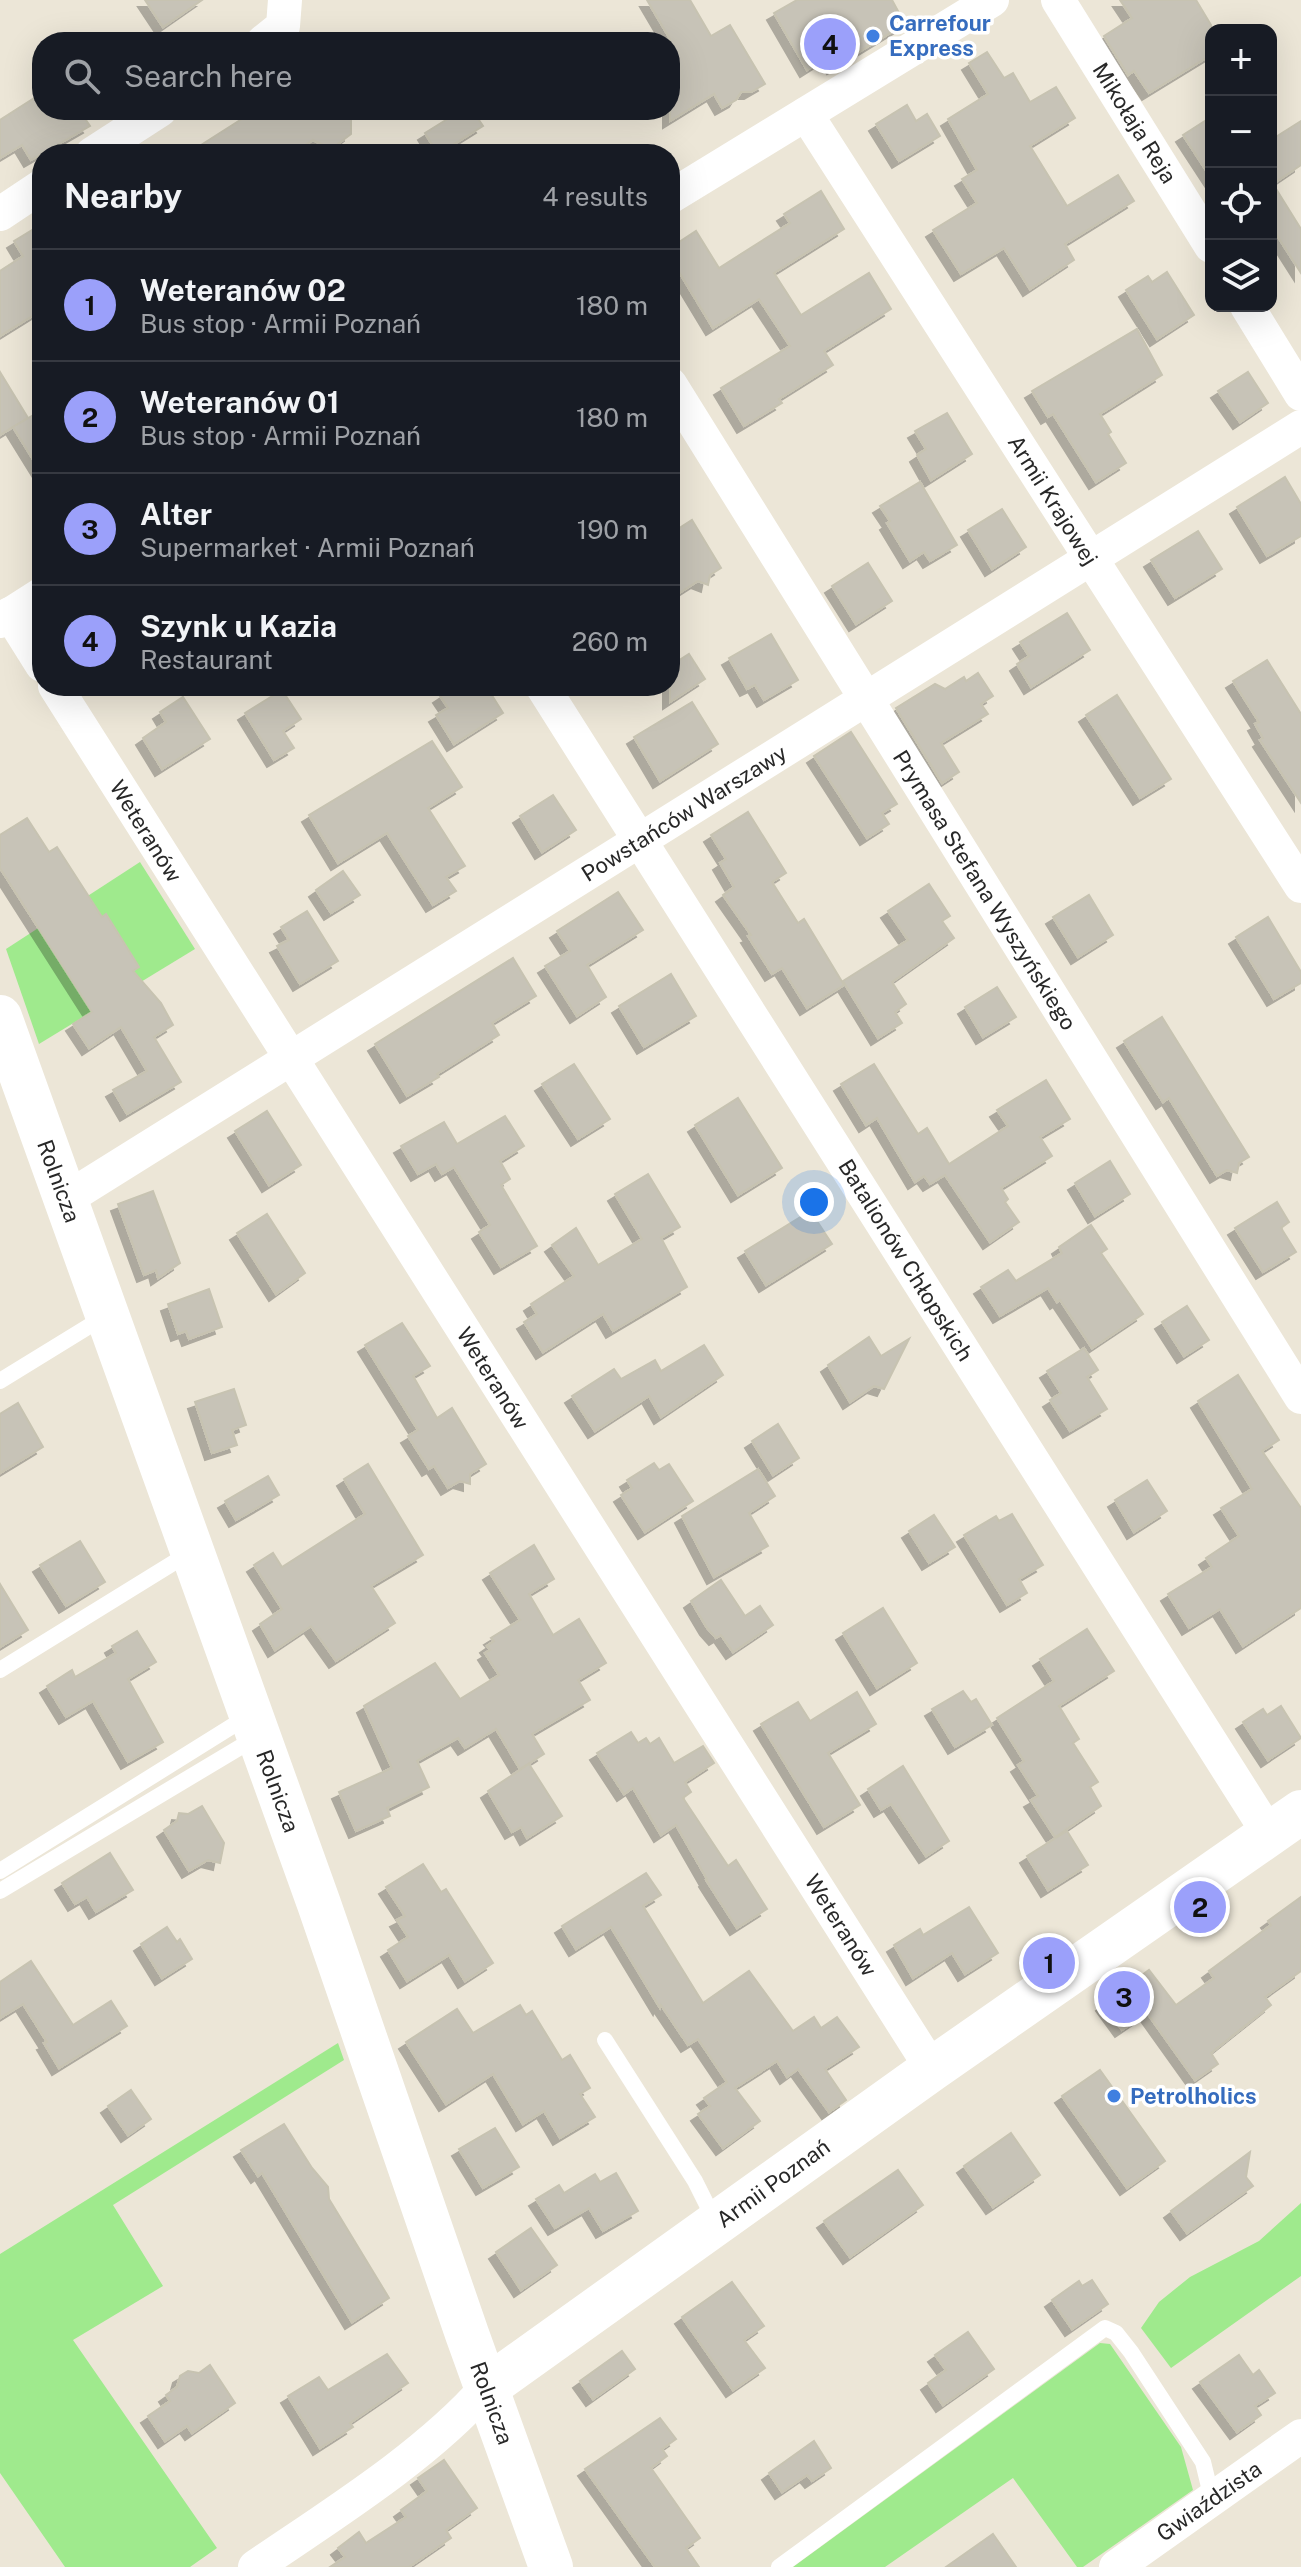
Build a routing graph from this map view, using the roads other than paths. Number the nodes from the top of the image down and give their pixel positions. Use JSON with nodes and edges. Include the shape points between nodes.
{"nodes":[{"id":1,"x":285,"y":0,"type":"edge"},
{"id":2,"x":992,"y":0,"type":"edge"},
{"id":3,"x":1058,"y":0,"type":"edge"},
{"id":4,"x":276,"y":32,"type":"edge"},
{"id":5,"x":806,"y":114,"type":"junction"},
{"id":6,"x":145,"y":120,"type":"edge"},
{"id":7,"x":107,"y":144,"type":"edge"},
{"id":8,"x":680,"y":191,"type":"edge"},
{"id":9,"x":32,"y":193,"type":"edge"},
{"id":10,"x":0,"y":214,"type":"edge"},
{"id":11,"x":1207,"y":240,"type":"edge"},
{"id":12,"x":1251,"y":312,"type":"edge"},
{"id":13,"x":1301,"y":394,"type":"edge"},
{"id":14,"x":680,"y":400,"type":"edge"},
{"id":15,"x":1301,"y":427,"type":"edge"},
{"id":16,"x":1090,"y":558,"type":"junction"},
{"id":17,"x":32,"y":600,"type":"edge"},
{"id":18,"x":5,"y":618,"type":"edge"},
{"id":19,"x":32,"y":652,"type":"edge"},
{"id":20,"x":61,"y":696,"type":"edge"},
{"id":21,"x":548,"y":696,"type":"edge"},
{"id":22,"x":865,"y":698,"type":"junction"},
{"id":23,"x":641,"y":840,"type":"junction"},
{"id":24,"x":1301,"y":886,"type":"edge"},
{"id":25,"x":0,"y":1017,"type":"edge"},
{"id":26,"x":290,"y":1059,"type":"junction"},
{"id":27,"x":66,"y":1199,"type":"junction"},
{"id":28,"x":108,"y":1314,"type":"junction"},
{"id":29,"x":0,"y":1381,"type":"edge"},
{"id":30,"x":1301,"y":1397,"type":"edge"},
{"id":31,"x":193,"y":1551,"type":"junction"},
{"id":32,"x":0,"y":1670,"type":"edge"},
{"id":33,"x":255,"y":1725,"type":"junction"},
{"id":34,"x":1285,"y":1823,"type":"edge"},
{"id":35,"x":0,"y":1871,"type":"edge"},
{"id":36,"x":0,"y":1891,"type":"edge"},
{"id":37,"x":605,"y":2040,"type":"dead end"},
{"id":38,"x":932,"y":2069,"type":"junction"},
{"id":39,"x":716,"y":2224,"type":"junction"},
{"id":40,"x":486,"y":2388,"type":"junction"},
{"id":41,"x":1301,"y":2436,"type":"edge"},
{"id":42,"x":1212,"y":2499,"type":"junction"},
{"id":43,"x":255,"y":2567,"type":"edge"},
{"id":44,"x":551,"y":2567,"type":"edge"},
{"id":45,"x":779,"y":2567,"type":"edge"},
{"id":46,"x":1116,"y":2567,"type":"edge"}],
"edges":[{"from":1,"to":4,"type":"street","via":[[283,26]]},
{"from":2,"to":5,"type":"street"},
{"from":3,"to":11,"type":"street","name":"Mikołaja Reja"},
{"from":5,"to":8,"type":"street"},
{"from":5,"to":16,"type":"street","name":"Armii Krajowej"},
{"from":6,"to":7,"type":"street"},
{"from":9,"to":10,"type":"street"},
{"from":12,"to":13,"type":"street"},
{"from":14,"to":22,"type":"street","name":"Prymasa Stefana Wyszyńskiego"},
{"from":15,"to":16,"type":"street","name":"Powstańców Warszawy"},
{"from":16,"to":22,"type":"street","name":"Powstańców Warszawy"},
{"from":16,"to":24,"type":"street","name":"Armii Krajowej"},
{"from":17,"to":18,"type":"street"},
{"from":18,"to":19,"type":"street"},
{"from":20,"to":26,"type":"street","name":"Weteranów"},
{"from":21,"to":23,"type":"street","name":"Batalionów Chłopskich"},
{"from":22,"to":23,"type":"street","name":"Powstańców Warszawy"},
{"from":22,"to":30,"type":"street","name":"Prymasa Stefana Wyszyńskiego"},
{"from":23,"to":26,"type":"street","name":"Powstańców Warszawy"},
{"from":23,"to":34,"type":"street","name":"Batalionów Chłopskich"},
{"from":25,"to":27,"type":"street","name":"Rolnicza"},
{"from":26,"to":27,"type":"street","name":"Powstańców Warszawy"},
{"from":26,"to":38,"type":"street","name":"Weteranów"},
{"from":27,"to":28,"type":"street","name":"Rolnicza"},
{"from":28,"to":29,"type":"lane"},
{"from":28,"to":31,"type":"street","name":"Rolnicza"},
{"from":31,"to":32,"type":"lane"},
{"from":31,"to":33,"type":"street","name":"Rolnicza"},
{"from":33,"to":35,"type":"lane"},
{"from":33,"to":36,"type":"lane"},
{"from":33,"to":40,"type":"street","name":"Rolnicza"},
{"from":34,"to":38,"type":"street","name":"Armii Poznań"},
{"from":37,"to":39,"type":"lane","via":[[695,2181]]},
{"from":38,"to":39,"type":"street","name":"Armii Poznań"},
{"from":39,"to":40,"type":"street","name":"Armii Poznań"},
{"from":40,"to":43,"type":"street","name":"Armii Poznań","via":[[461,2417]]},
{"from":40,"to":44,"type":"street","name":"Rolnicza"},
{"from":41,"to":42,"type":"street","name":"Gwiaździsta"},
{"from":42,"to":45,"type":"lane","via":[[1203,2462],[1131,2352],[1105,2328]]},
{"from":42,"to":46,"type":"street","name":"Gwiaździsta"}]}
